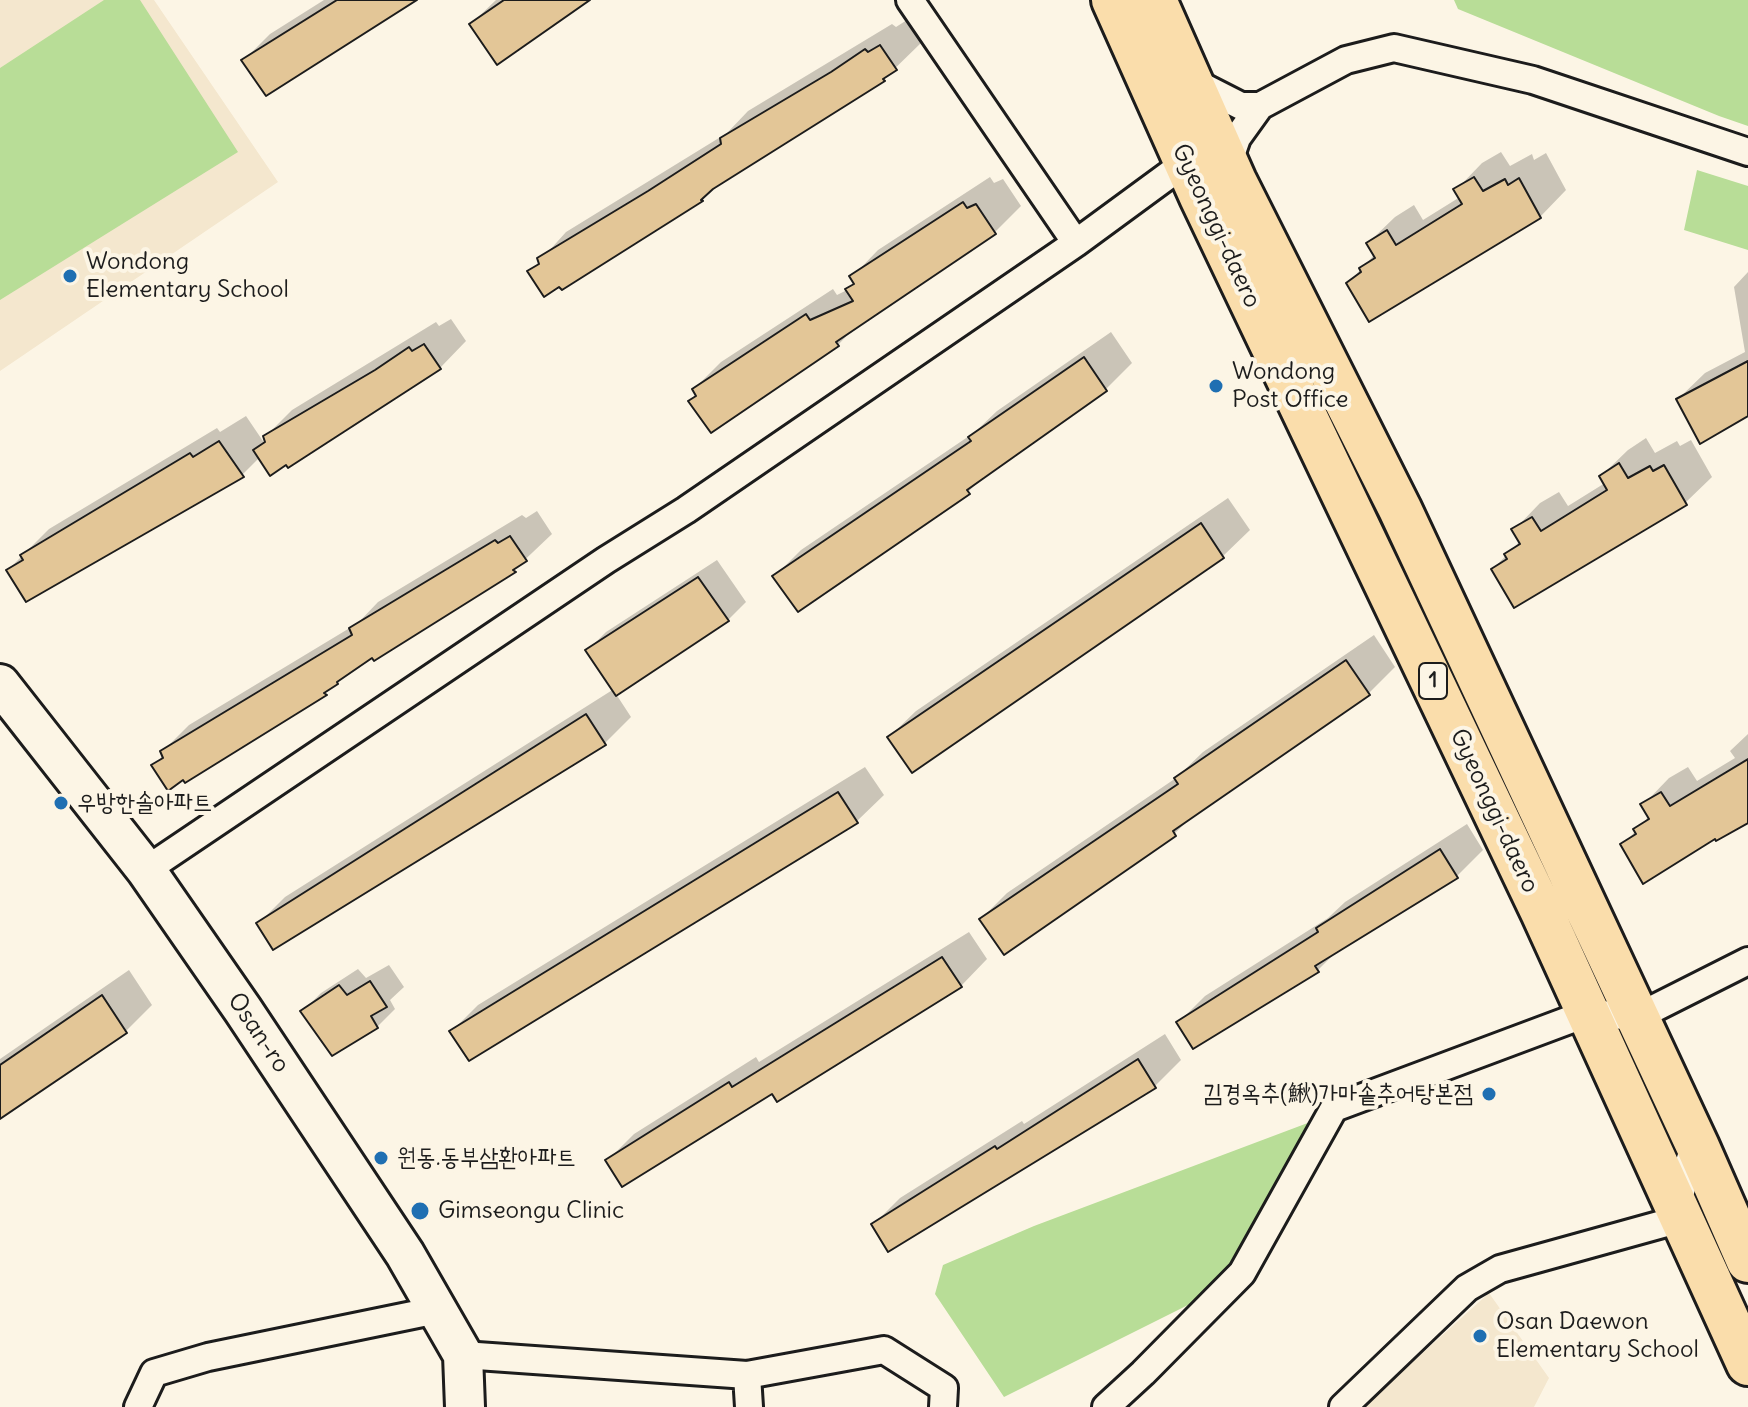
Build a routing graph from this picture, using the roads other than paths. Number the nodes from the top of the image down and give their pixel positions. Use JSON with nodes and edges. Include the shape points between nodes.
{"nodes":[{"id":1,"x":910,"y":0,"type":"edge"},
{"id":2,"x":1113,"y":0,"type":"edge"},
{"id":3,"x":1155,"y":0,"type":"edge"},
{"id":4,"x":1190,"y":80,"type":"junction"},
{"id":5,"x":1260,"y":106,"type":"junction"},
{"id":6,"x":1748,"y":152,"type":"edge"},
{"id":7,"x":1185,"y":163,"type":"junction"},
{"id":8,"x":1228,"y":164,"type":"junction"},
{"id":9,"x":1076,"y":243,"type":"junction"},
{"id":10,"x":0,"y":684,"type":"edge"},
{"id":11,"x":146,"y":870,"type":"junction"},
{"id":12,"x":1748,"y":961,"type":"edge"},
{"id":13,"x":1588,"y":1013,"type":"junction"},
{"id":14,"x":1637,"y":1017,"type":"junction"},
{"id":15,"x":1698,"y":1147,"type":"junction"},
{"id":16,"x":1677,"y":1206,"type":"junction"},
{"id":17,"x":1748,"y":1261,"type":"edge"},
{"id":18,"x":437,"y":1310,"type":"junction"},
{"id":19,"x":463,"y":1355,"type":"junction"},
{"id":20,"x":1748,"y":1364,"type":"edge"},
{"id":21,"x":747,"y":1375,"type":"junction"},
{"id":22,"x":138,"y":1407,"type":"edge"},
{"id":23,"x":465,"y":1407,"type":"edge"},
{"id":24,"x":749,"y":1407,"type":"edge"},
{"id":25,"x":943,"y":1407,"type":"edge"},
{"id":26,"x":1106,"y":1407,"type":"edge"},
{"id":27,"x":1343,"y":1407,"type":"edge"}],
"edges":[{"from":1,"to":9,"type":"street"},
{"from":2,"to":7,"type":"main road","name":"Gyeonggi-daero","number":"1"},
{"from":3,"to":4,"type":"main road","name":"Gyeonggi-daero","number":"1"},
{"from":4,"to":5,"type":"street","via":[[1241,106]]},
{"from":4,"to":8,"type":"main road","name":"Gyeonggi-daero","number":"1"},
{"from":5,"to":6,"type":"street","via":[[1346,60],[1394,48],[1533,80]]},
{"from":5,"to":8,"type":"street","via":[[1237,138]]},
{"from":7,"to":9,"type":"street"},
{"from":7,"to":13,"type":"main road","name":"Gyeonggi-daero","number":"1"},
{"from":8,"to":14,"type":"main road","name":"Gyeonggi-daero","number":"1","via":[[1400,509]]},
{"from":9,"to":11,"type":"street"},
{"from":10,"to":11,"type":"street","name":"Osan-ro"},
{"from":11,"to":18,"type":"street","name":"Osan-ro","via":[[405,1254]]},
{"from":12,"to":14,"type":"street"},
{"from":13,"to":14,"type":"street"},
{"from":13,"to":16,"type":"main road","name":"Gyeonggi-daero","number":"1"},
{"from":13,"to":26,"type":"street","via":[[1334,1108],[1242,1273]]},
{"from":14,"to":15,"type":"main road","name":"Gyeonggi-daero","number":"1"},
{"from":15,"to":16,"type":"street"},
{"from":15,"to":17,"type":"main road","name":"Gyeonggi-daero","number":"1"},
{"from":16,"to":20,"type":"main road","name":"Gyeonggi-daero","number":"1"},
{"from":16,"to":27,"type":"street","via":[[1666,1223],[1500,1269],[1467,1288]]},
{"from":18,"to":19,"type":"street","name":"Osan-ro"},
{"from":18,"to":22,"type":"street","via":[[154,1373]]},
{"from":19,"to":21,"type":"street"},
{"from":19,"to":23,"type":"street","name":"Osan-ro"},
{"from":21,"to":24,"type":"street"},
{"from":21,"to":25,"type":"street","via":[[884,1350],[944,1388]]}]}
